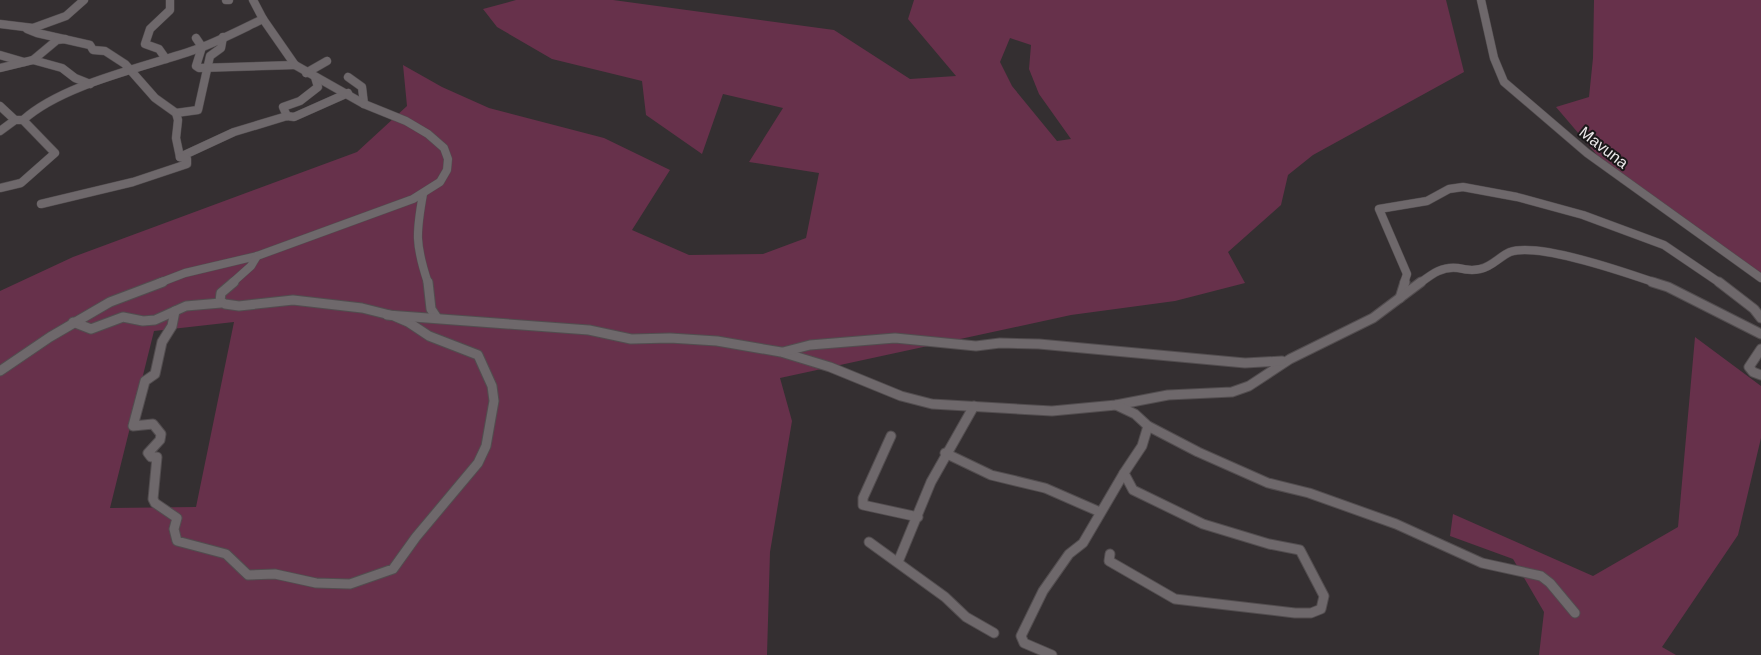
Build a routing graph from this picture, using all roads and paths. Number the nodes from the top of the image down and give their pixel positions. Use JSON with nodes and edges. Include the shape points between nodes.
{"nodes":[{"id":1,"x":84,"y":0,"type":"edge"},
{"id":2,"x":170,"y":0,"type":"edge"},
{"id":3,"x":253,"y":0,"type":"edge"},
{"id":4,"x":1481,"y":0,"type":"edge"},
{"id":5,"x":262,"y":19,"type":"junction"},
{"id":6,"x":0,"y":24,"type":"edge"},
{"id":7,"x":27,"y":29,"type":"junction"},
{"id":8,"x":223,"y":37,"type":"junction"},
{"id":9,"x":196,"y":38,"type":"dead end"},
{"id":10,"x":65,"y":39,"type":"junction"},
{"id":11,"x":202,"y":47,"type":"junction"},
{"id":12,"x":0,"y":55,"type":"edge"},
{"id":13,"x":166,"y":58,"type":"junction"},
{"id":14,"x":32,"y":60,"type":"junction"},
{"id":15,"x":327,"y":61,"type":"dead end"},
{"id":16,"x":24,"y":62,"type":"junction"},
{"id":17,"x":294,"y":65,"type":"junction"},
{"id":18,"x":0,"y":68,"type":"edge"},
{"id":19,"x":210,"y":68,"type":"junction"},
{"id":20,"x":131,"y":70,"type":"junction"},
{"id":21,"x":306,"y":73,"type":"junction"},
{"id":22,"x":314,"y":77,"type":"junction"},
{"id":23,"x":348,"y":77,"type":"dead end"},
{"id":24,"x":90,"y":84,"type":"junction"},
{"id":25,"x":348,"y":93,"type":"junction"},
{"id":26,"x":364,"y":104,"type":"junction"},
{"id":27,"x":0,"y":106,"type":"edge"},
{"id":28,"x":176,"y":113,"type":"junction"},
{"id":29,"x":287,"y":116,"type":"junction"},
{"id":30,"x":19,"y":120,"type":"junction"},
{"id":31,"x":0,"y":131,"type":"edge"},
{"id":32,"x":180,"y":157,"type":"junction"},
{"id":33,"x":0,"y":188,"type":"edge"},
{"id":34,"x":423,"y":194,"type":"junction"},
{"id":35,"x":41,"y":204,"type":"dead end"},
{"id":36,"x":257,"y":256,"type":"junction"},
{"id":37,"x":1761,"y":278,"type":"edge"},
{"id":38,"x":1400,"y":298,"type":"junction"},
{"id":39,"x":221,"y":303,"type":"junction"},
{"id":40,"x":175,"y":310,"type":"junction"},
{"id":41,"x":387,"y":314,"type":"junction"},
{"id":42,"x":438,"y":318,"type":"junction"},
{"id":43,"x":1761,"y":318,"type":"edge"},
{"id":44,"x":73,"y":322,"type":"junction"},
{"id":45,"x":1761,"y":334,"type":"edge"},
{"id":46,"x":1761,"y":349,"type":"edge"},
{"id":47,"x":781,"y":352,"type":"junction"},
{"id":48,"x":1290,"y":359,"type":"junction"},
{"id":49,"x":0,"y":371,"type":"edge"},
{"id":50,"x":1761,"y":375,"type":"edge"},
{"id":51,"x":1116,"y":405,"type":"junction"},
{"id":52,"x":974,"y":406,"type":"junction"},
{"id":53,"x":1148,"y":426,"type":"junction"},
{"id":54,"x":891,"y":436,"type":"dead end"},
{"id":55,"x":945,"y":453,"type":"junction"},
{"id":56,"x":1124,"y":473,"type":"junction"},
{"id":57,"x":1100,"y":512,"type":"junction"},
{"id":58,"x":918,"y":517,"type":"junction"},
{"id":59,"x":869,"y":542,"type":"dead end"},
{"id":60,"x":1110,"y":554,"type":"dead end"},
{"id":61,"x":898,"y":562,"type":"junction"},
{"id":62,"x":1575,"y":613,"type":"dead end"},
{"id":63,"x":994,"y":633,"type":"dead end"},
{"id":64,"x":1052,"y":655,"type":"edge"}],
"edges":[{"from":1,"to":7,"type":"street","via":[[66,16]]},
{"from":2,"to":13,"type":"street","via":[[170,10],[145,35],[145,44],[159,49]]},
{"from":3,"to":5,"type":"street"},
{"from":4,"to":37,"type":"street","name":"Mavuna","via":[[1494,58],[1504,82],[1588,153]]},
{"from":5,"to":8,"type":"street"},
{"from":5,"to":17,"type":"street"},
{"from":6,"to":7,"type":"street"},
{"from":7,"to":10,"type":"street"},
{"from":8,"to":11,"type":"street"},
{"from":8,"to":19,"type":"street","via":[[221,48],[210,56]]},
{"from":9,"to":11,"type":"street"},
{"from":10,"to":14,"type":"street","via":[[57,40]]},
{"from":10,"to":20,"type":"street","via":[[90,45],[100,52],[106,51]]},
{"from":11,"to":13,"type":"street"},
{"from":11,"to":19,"type":"street","via":[[196,66]]},
{"from":12,"to":16,"type":"street"},
{"from":13,"to":20,"type":"street"},
{"from":14,"to":16,"type":"street"},
{"from":14,"to":24,"type":"street","via":[[62,68]]},
{"from":15,"to":21,"type":"street"},
{"from":16,"to":18,"type":"street"},
{"from":17,"to":19,"type":"street"},
{"from":17,"to":21,"type":"street"},
{"from":19,"to":28,"type":"street","via":[[198,96],[198,110]]},
{"from":20,"to":24,"type":"street"},
{"from":20,"to":28,"type":"street","via":[[155,98]]},
{"from":21,"to":22,"type":"street"},
{"from":22,"to":25,"type":"street"},
{"from":22,"to":29,"type":"street","via":[[318,87],[300,101],[283,107]]},
{"from":23,"to":26,"type":"street","via":[[362,87]]},
{"from":24,"to":30,"type":"street","via":[[58,95]]},
{"from":25,"to":26,"type":"street"},
{"from":25,"to":29,"type":"street","via":[[294,117]]},
{"from":26,"to":34,"type":"street","via":[[421,130],[444,148],[447,170],[440,182]]},
{"from":27,"to":30,"type":"street"},
{"from":28,"to":32,"type":"street"},
{"from":29,"to":32,"type":"street","via":[[234,132]]},
{"from":30,"to":31,"type":"street"},
{"from":30,"to":33,"type":"street","via":[[55,152],[42,165],[30,170],[21,183]]},
{"from":32,"to":35,"type":"street","via":[[187,159],[187,164],[165,173]]},
{"from":34,"to":36,"type":"street"},
{"from":34,"to":42,"type":"street","via":[[416,234],[431,309]]},
{"from":36,"to":39,"type":"street","via":[[251,266],[221,293]]},
{"from":36,"to":44,"type":"street","via":[[154,284]]},
{"from":38,"to":43,"type":"street","via":[[1407,274],[1380,209],[1427,201],[1450,189],[1463,187],[1517,197],[1583,215],[1664,245],[1734,292]]},
{"from":38,"to":45,"type":"street","via":[[1437,270],[1483,269],[1511,252],[1550,253],[1604,265],[1668,287]]},
{"from":38,"to":48,"type":"street","via":[[1372,318]]},
{"from":39,"to":40,"type":"street"},
{"from":39,"to":41,"type":"street","via":[[232,306],[278,300],[309,302]]},
{"from":40,"to":41,"type":"street","via":[[172,326],[166,331],[160,348],[156,372],[144,381],[133,426],[153,424],[160,434],[160,440],[148,454],[156,457],[153,499],[177,518],[174,530],[177,541],[226,554],[248,574],[275,574],[316,583],[350,584],[393,569],[478,463],[492,419],[492,386],[478,355],[421,333],[406,321]]},
{"from":40,"to":44,"type":"street","via":[[155,320],[123,317],[91,329]]},
{"from":41,"to":42,"type":"street"},
{"from":42,"to":47,"type":"street","via":[[589,330],[631,339],[717,341]]},
{"from":44,"to":49,"type":"street"},
{"from":46,"to":50,"type":"street","via":[[1750,367]]},
{"from":47,"to":48,"type":"street","via":[[810,345],[894,338],[976,346],[1040,344],[1245,363],[1275,363]]},
{"from":47,"to":52,"type":"street","via":[[830,367],[901,396],[932,404]]},
{"from":48,"to":51,"type":"street","via":[[1249,386],[1232,392],[1168,396]]},
{"from":51,"to":52,"type":"street","via":[[1052,411]]},
{"from":51,"to":53,"type":"street","via":[[1140,416]]},
{"from":52,"to":55,"type":"street"},
{"from":53,"to":56,"type":"street","via":[[1142,446]]},
{"from":53,"to":62,"type":"street","via":[[1268,483],[1309,493],[1396,524],[1482,564],[1541,576]]},
{"from":54,"to":58,"type":"street","via":[[863,498],[863,505]]},
{"from":55,"to":57,"type":"street","via":[[991,475],[1045,488]]},
{"from":55,"to":58,"type":"street"},
{"from":56,"to":57,"type":"street"},
{"from":56,"to":60,"type":"street","via":[[1133,490],[1203,524],[1300,550],[1321,589],[1323,603],[1315,612],[1295,614],[1175,599],[1108,561]]},
{"from":57,"to":64,"type":"street","via":[[1084,544],[1069,554],[1043,591],[1021,636],[1024,644]]},
{"from":58,"to":61,"type":"street"},
{"from":59,"to":61,"type":"street"},
{"from":61,"to":63,"type":"street","via":[[966,617]]}]}
